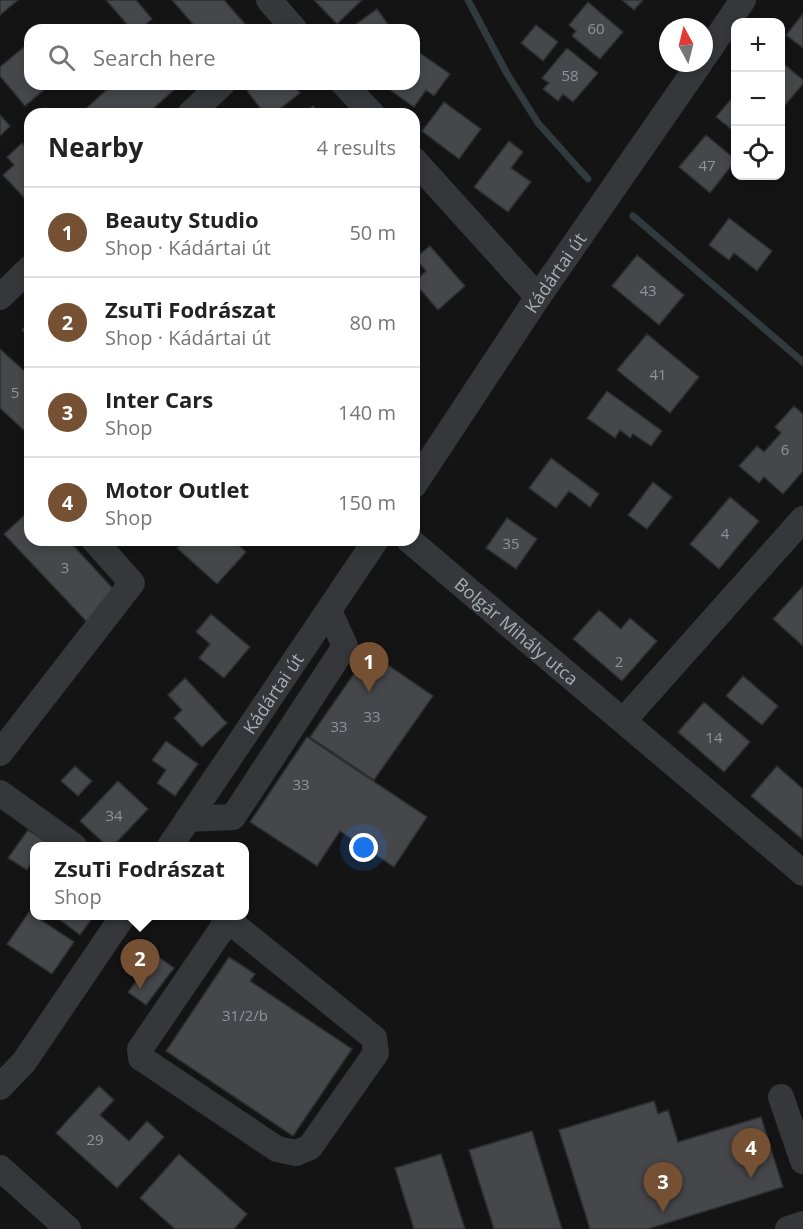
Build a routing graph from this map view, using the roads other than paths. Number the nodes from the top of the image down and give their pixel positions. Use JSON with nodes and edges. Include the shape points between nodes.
{"nodes":[{"id":1,"x":269,"y":0,"type":"edge"},
{"id":2,"x":743,"y":0,"type":"edge"},
{"id":3,"x":285,"y":24,"type":"edge"},
{"id":4,"x":713,"y":44,"type":"edge"},
{"id":5,"x":694,"y":72,"type":"edge"},
{"id":6,"x":216,"y":90,"type":"edge"},
{"id":7,"x":350,"y":90,"type":"edge"},
{"id":8,"x":196,"y":108,"type":"edge"},
{"id":9,"x":366,"y":108,"type":"edge"},
{"id":10,"x":420,"y":167,"type":"edge"},
{"id":11,"x":24,"y":274,"type":"edge"},
{"id":12,"x":0,"y":297,"type":"edge"},
{"id":13,"x":538,"y":297,"type":"junction"},
{"id":14,"x":420,"y":476,"type":"edge"},
{"id":15,"x":803,"y":519,"type":"edge"},
{"id":16,"x":99,"y":546,"type":"edge"},
{"id":17,"x":372,"y":546,"type":"edge"},
{"id":18,"x":416,"y":546,"type":"edge"},
{"id":19,"x":329,"y":610,"type":"junction"},
{"id":20,"x":624,"y":720,"type":"junction"},
{"id":21,"x":0,"y":753,"type":"edge"},
{"id":22,"x":0,"y":793,"type":"edge"},
{"id":23,"x":188,"y":819,"type":"junction"},
{"id":24,"x":68,"y":842,"type":"edge"},
{"id":25,"x":173,"y":842,"type":"edge"},
{"id":26,"x":803,"y":873,"type":"edge"},
{"id":27,"x":120,"y":920,"type":"edge"},
{"id":28,"x":224,"y":920,"type":"edge"},
{"id":29,"x":230,"y":920,"type":"edge"},
{"id":30,"x":0,"y":1087,"type":"edge"},
{"id":31,"x":781,"y":1097,"type":"dead end"},
{"id":32,"x":803,"y":1161,"type":"edge"},
{"id":33,"x":0,"y":1168,"type":"edge"},
{"id":34,"x":803,"y":1224,"type":"edge"},
{"id":35,"x":68,"y":1229,"type":"edge"},
{"id":36,"x":788,"y":1229,"type":"edge"}],
"edges":[{"from":1,"to":3,"type":"street"},
{"from":2,"to":4,"type":"street"},
{"from":5,"to":13,"type":"street","name":"Kádártai út"},
{"from":6,"to":8,"type":"street"},
{"from":7,"to":9,"type":"street"},
{"from":10,"to":13,"type":"street"},
{"from":11,"to":12,"type":"street"},
{"from":13,"to":14,"type":"street","name":"Kádártai út"},
{"from":15,"to":20,"type":"street"},
{"from":16,"to":21,"type":"street","via":[[132,583]]},
{"from":17,"to":19,"type":"street","name":"Kádártai út"},
{"from":18,"to":20,"type":"street","name":"Bolgár Mihály utca"},
{"from":19,"to":23,"type":"street","name":"Kádártai út"},
{"from":19,"to":23,"type":"street","via":[[345,646],[233,817]]},
{"from":20,"to":26,"type":"street","name":"Bolgár Mihály utca"},
{"from":22,"to":24,"type":"street"},
{"from":23,"to":25,"type":"street","name":"Kádártai út"},
{"from":27,"to":30,"type":"street","via":[[24,1062]]},
{"from":28,"to":29,"type":"street","via":[[140,1049],[141,1058],[277,1149],[296,1153],[310,1147],[376,1053],[374,1038]]},
{"from":31,"to":32,"type":"street"},
{"from":33,"to":35,"type":"street"},
{"from":34,"to":36,"type":"street"}]}
